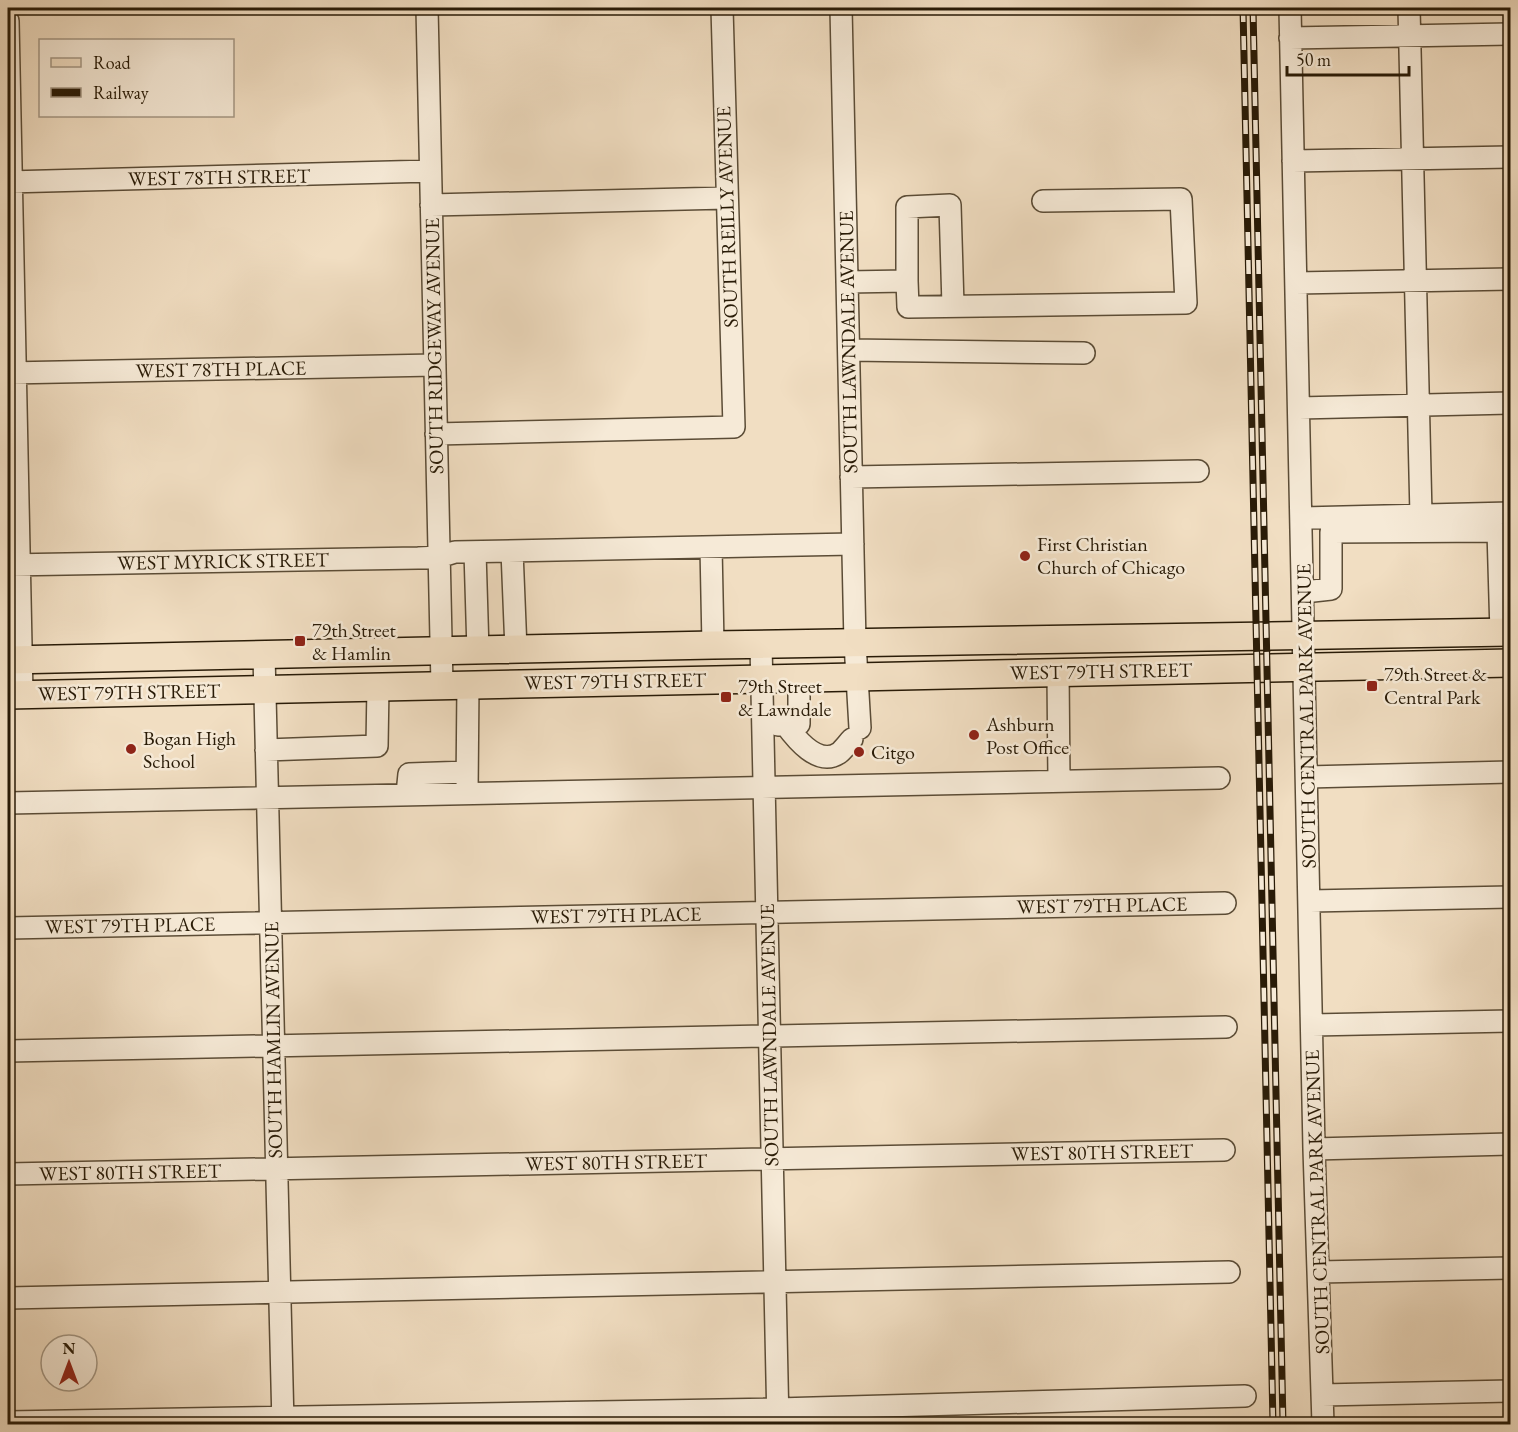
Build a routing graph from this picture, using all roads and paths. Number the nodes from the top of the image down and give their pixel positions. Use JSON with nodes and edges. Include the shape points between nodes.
{"nodes":[{"id":1,"x":426,"y":8,"type":"edge"},
{"id":2,"x":722,"y":8,"type":"edge"},
{"id":3,"x":841,"y":8,"type":"edge"},
{"id":4,"x":1290,"y":8,"type":"edge"},
{"id":5,"x":1409,"y":8,"type":"edge"},
{"id":6,"x":8,"y":21,"type":"edge"},
{"id":7,"x":1510,"y":34,"type":"edge"},
{"id":8,"x":1410,"y":36,"type":"junction"},
{"id":9,"x":1290,"y":38,"type":"junction"},
{"id":10,"x":1510,"y":157,"type":"edge"},
{"id":11,"x":1413,"y":159,"type":"junction"},
{"id":12,"x":1293,"y":161,"type":"junction"},
{"id":13,"x":430,"y":171,"type":"junction"},
{"id":14,"x":9,"y":182,"type":"edge"},
{"id":15,"x":726,"y":198,"type":"junction"},
{"id":16,"x":1043,"y":201,"type":"dead end"},
{"id":17,"x":431,"y":205,"type":"junction"},
{"id":18,"x":1510,"y":279,"type":"edge"},
{"id":19,"x":907,"y":281,"type":"junction"},
{"id":20,"x":1416,"y":281,"type":"junction"},
{"id":21,"x":847,"y":282,"type":"junction"},
{"id":22,"x":1296,"y":284,"type":"junction"},
{"id":23,"x":953,"y":306,"type":"junction"},
{"id":24,"x":849,"y":350,"type":"junction"},
{"id":25,"x":1084,"y":353,"type":"dead end"},
{"id":26,"x":435,"y":365,"type":"junction"},
{"id":27,"x":11,"y":373,"type":"edge"},
{"id":28,"x":1510,"y":403,"type":"edge"},
{"id":29,"x":1419,"y":405,"type":"junction"},
{"id":30,"x":1299,"y":408,"type":"junction"},
{"id":31,"x":436,"y":434,"type":"junction"},
{"id":32,"x":1198,"y":471,"type":"dead end"},
{"id":33,"x":851,"y":477,"type":"junction"},
{"id":34,"x":1421,"y":515,"type":"junction"},
{"id":35,"x":1302,"y":518,"type":"junction"},
{"id":36,"x":1502,"y":519,"type":"edge"},
{"id":37,"x":853,"y":544,"type":"junction"},
{"id":38,"x":711,"y":547,"type":"junction"},
{"id":39,"x":512,"y":551,"type":"junction"},
{"id":40,"x":475,"y":552,"type":"junction"},
{"id":41,"x":439,"y":557,"type":"junction"},
{"id":42,"x":13,"y":565,"type":"edge"},
{"id":43,"x":1304,"y":592,"type":"junction"},
{"id":44,"x":14,"y":616,"type":"edge"},
{"id":45,"x":1506,"y":633,"type":"edge"},
{"id":46,"x":1305,"y":636,"type":"junction"},
{"id":47,"x":855,"y":643,"type":"junction"},
{"id":48,"x":713,"y":645,"type":"junction"},
{"id":49,"x":760,"y":645,"type":"junction"},
{"id":50,"x":516,"y":650,"type":"junction"},
{"id":51,"x":478,"y":651,"type":"junction"},
{"id":52,"x":441,"y":652,"type":"junction"},
{"id":53,"x":264,"y":655,"type":"junction"},
{"id":54,"x":14,"y":660,"type":"edge"},
{"id":55,"x":1510,"y":663,"type":"edge"},
{"id":56,"x":1305,"y":667,"type":"junction"},
{"id":57,"x":1058,"y":672,"type":"junction"},
{"id":58,"x":856,"y":676,"type":"junction"},
{"id":59,"x":799,"y":677,"type":"junction"},
{"id":60,"x":761,"y":678,"type":"junction"},
{"id":61,"x":455,"y":685,"type":"junction"},
{"id":62,"x":378,"y":686,"type":"junction"},
{"id":63,"x":265,"y":688,"type":"junction"},
{"id":64,"x":15,"y":694,"type":"edge"},
{"id":65,"x":785,"y":724,"type":"junction"},
{"id":66,"x":762,"y":725,"type":"junction"},
{"id":67,"x":266,"y":750,"type":"junction"},
{"id":68,"x":467,"y":772,"type":"junction"},
{"id":69,"x":1510,"y":772,"type":"edge"},
{"id":70,"x":1307,"y":777,"type":"junction"},
{"id":71,"x":1220,"y":778,"type":"dead end"},
{"id":72,"x":1059,"y":782,"type":"junction"},
{"id":73,"x":764,"y":788,"type":"junction"},
{"id":74,"x":467,"y":793,"type":"junction"},
{"id":75,"x":407,"y":794,"type":"junction"},
{"id":76,"x":267,"y":797,"type":"junction"},
{"id":77,"x":8,"y":802,"type":"edge"},
{"id":78,"x":1510,"y":897,"type":"edge"},
{"id":79,"x":1310,"y":901,"type":"junction"},
{"id":80,"x":1225,"y":903,"type":"dead end"},
{"id":81,"x":766,"y":912,"type":"junction"},
{"id":82,"x":270,"y":922,"type":"junction"},
{"id":83,"x":8,"y":928,"type":"edge"},
{"id":84,"x":1510,"y":1021,"type":"edge"},
{"id":85,"x":1312,"y":1025,"type":"junction"},
{"id":86,"x":1226,"y":1027,"type":"dead end"},
{"id":87,"x":769,"y":1036,"type":"junction"},
{"id":88,"x":273,"y":1044,"type":"junction"},
{"id":89,"x":8,"y":1051,"type":"edge"},
{"id":90,"x":1510,"y":1144,"type":"edge"},
{"id":91,"x":1314,"y":1149,"type":"junction"},
{"id":92,"x":1224,"y":1150,"type":"dead end"},
{"id":93,"x":772,"y":1158,"type":"junction"},
{"id":94,"x":277,"y":1169,"type":"junction"},
{"id":95,"x":8,"y":1174,"type":"edge"},
{"id":96,"x":1510,"y":1268,"type":"edge"},
{"id":97,"x":1229,"y":1272,"type":"dead end"},
{"id":98,"x":1318,"y":1272,"type":"junction"},
{"id":99,"x":775,"y":1282,"type":"junction"},
{"id":100,"x":279,"y":1292,"type":"junction"},
{"id":101,"x":8,"y":1298,"type":"edge"},
{"id":102,"x":1510,"y":1391,"type":"edge"},
{"id":103,"x":1322,"y":1395,"type":"junction"},
{"id":104,"x":1245,"y":1396,"type":"dead end"},
{"id":105,"x":778,"y":1417,"type":"edge"},
{"id":106,"x":283,"y":1421,"type":"edge"},
{"id":107,"x":8,"y":1422,"type":"edge"},
{"id":108,"x":1323,"y":1425,"type":"edge"}],
"edges":[{"from":1,"to":13,"type":"street","name":"SOUTH RIDGEWAY AVENUE"},
{"from":2,"to":15,"type":"street","name":"SOUTH REILLY AVENUE"},
{"from":3,"to":21,"type":"street","name":"SOUTH LAWNDALE AVENUE"},
{"from":4,"to":9,"type":"street","name":"SOUTH CENTRAL PARK AVENUE"},
{"from":5,"to":8,"type":"street"},
{"from":6,"to":14,"type":"street"},
{"from":7,"to":8,"type":"street"},
{"from":8,"to":9,"type":"street"},
{"from":8,"to":11,"type":"street"},
{"from":9,"to":12,"type":"street","name":"SOUTH CENTRAL PARK AVENUE"},
{"from":10,"to":11,"type":"street"},
{"from":11,"to":12,"type":"street"},
{"from":11,"to":20,"type":"street"},
{"from":12,"to":22,"type":"street","name":"SOUTH CENTRAL PARK AVENUE"},
{"from":13,"to":14,"type":"street","name":"WEST 78TH STREET"},
{"from":13,"to":17,"type":"street","name":"SOUTH RIDGEWAY AVENUE"},
{"from":14,"to":27,"type":"street"},
{"from":15,"to":17,"type":"street"},
{"from":15,"to":31,"type":"street","name":"SOUTH REILLY AVENUE","via":[[734,427]]},
{"from":16,"to":23,"type":"street","via":[[1181,199],[1186,303]]},
{"from":17,"to":26,"type":"street","name":"SOUTH RIDGEWAY AVENUE"},
{"from":18,"to":20,"type":"street"},
{"from":19,"to":21,"type":"street"},
{"from":19,"to":23,"type":"street","via":[[908,307]]},
{"from":19,"to":23,"type":"street","via":[[907,207],[950,205]]},
{"from":20,"to":22,"type":"street"},
{"from":20,"to":29,"type":"street"},
{"from":21,"to":24,"type":"street","name":"SOUTH LAWNDALE AVENUE"},
{"from":22,"to":30,"type":"street","name":"SOUTH CENTRAL PARK AVENUE"},
{"from":24,"to":25,"type":"street"},
{"from":24,"to":33,"type":"street","name":"SOUTH LAWNDALE AVENUE"},
{"from":26,"to":27,"type":"street","name":"WEST 78TH PLACE"},
{"from":26,"to":31,"type":"street","name":"SOUTH RIDGEWAY AVENUE"},
{"from":27,"to":42,"type":"street"},
{"from":28,"to":29,"type":"street"},
{"from":29,"to":30,"type":"street"},
{"from":29,"to":34,"type":"street"},
{"from":30,"to":35,"type":"street","name":"SOUTH CENTRAL PARK AVENUE"},
{"from":31,"to":41,"type":"street","name":"SOUTH RIDGEWAY AVENUE"},
{"from":32,"to":33,"type":"street"},
{"from":33,"to":37,"type":"street","name":"SOUTH LAWNDALE AVENUE"},
{"from":34,"to":35,"type":"street"},
{"from":34,"to":36,"type":"street"},
{"from":35,"to":43,"type":"street","name":"SOUTH CENTRAL PARK AVENUE"},
{"from":36,"to":43,"type":"street","via":[[1331,532],[1331,589]]},
{"from":36,"to":45,"type":"street"},
{"from":37,"to":38,"type":"street","name":"WEST MYRICK STREET"},
{"from":37,"to":47,"type":"street","name":"SOUTH LAWNDALE AVENUE"},
{"from":38,"to":39,"type":"street","name":"WEST MYRICK STREET"},
{"from":38,"to":48,"type":"street"},
{"from":39,"to":40,"type":"street","name":"WEST MYRICK STREET"},
{"from":39,"to":50,"type":"street"},
{"from":40,"to":41,"type":"street","name":"WEST MYRICK STREET"},
{"from":40,"to":51,"type":"street"},
{"from":41,"to":42,"type":"street","name":"WEST MYRICK STREET"},
{"from":41,"to":52,"type":"street","name":"SOUTH RIDGEWAY AVENUE"},
{"from":42,"to":44,"type":"street"},
{"from":43,"to":46,"type":"street","name":"SOUTH CENTRAL PARK AVENUE"},
{"from":44,"to":54,"type":"street"},
{"from":45,"to":46,"type":"main road","name":"WEST 79TH STREET"},
{"from":46,"to":47,"type":"main road","name":"WEST 79TH STREET"},
{"from":46,"to":56,"type":"street","name":"SOUTH CENTRAL PARK AVENUE"},
{"from":47,"to":49,"type":"main road","name":"WEST 79TH STREET"},
{"from":47,"to":58,"type":"street","name":"SOUTH LAWNDALE AVENUE"},
{"from":48,"to":49,"type":"main road","name":"WEST 79TH STREET"},
{"from":48,"to":50,"type":"main road","name":"WEST 79TH STREET"},
{"from":49,"to":60,"type":"street","name":"SOUTH LAWNDALE AVENUE"},
{"from":50,"to":51,"type":"main road","name":"WEST 79TH STREET"},
{"from":51,"to":52,"type":"main road","name":"WEST 79TH STREET"},
{"from":52,"to":53,"type":"main road","name":"WEST 79TH STREET"},
{"from":52,"to":61,"type":"street","name":"SOUTH RIDGEWAY AVENUE"},
{"from":53,"to":54,"type":"main road","name":"WEST 79TH STREET"},
{"from":53,"to":63,"type":"street","name":"SOUTH HAMLIN AVENUE"},
{"from":54,"to":64,"type":"street"},
{"from":55,"to":56,"type":"main road","name":"WEST 79TH STREET"},
{"from":56,"to":57,"type":"main road","name":"WEST 79TH STREET"},
{"from":56,"to":70,"type":"street","name":"SOUTH CENTRAL PARK AVENUE"},
{"from":57,"to":58,"type":"main road","name":"WEST 79TH STREET"},
{"from":57,"to":72,"type":"street"},
{"from":58,"to":59,"type":"main road","name":"WEST 79TH STREET"},
{"from":58,"to":65,"type":"street","name":"SOUTH LAWNDALE AVENUE","via":[[856,733],[838,754],[827,757],[814,753]]},
{"from":59,"to":60,"type":"main road","name":"WEST 79TH STREET"},
{"from":59,"to":65,"type":"street","via":[[799,724]]},
{"from":60,"to":61,"type":"main road","name":"WEST 79TH STREET"},
{"from":60,"to":66,"type":"street","name":"SOUTH LAWNDALE AVENUE"},
{"from":61,"to":62,"type":"main road","name":"WEST 79TH STREET"},
{"from":61,"to":68,"type":"street","name":"SOUTH RIDGEWAY AVENUE"},
{"from":62,"to":63,"type":"main road","name":"WEST 79TH STREET"},
{"from":62,"to":67,"type":"street","via":[[378,746]]},
{"from":63,"to":64,"type":"main road","name":"WEST 79TH STREET"},
{"from":63,"to":67,"type":"street","name":"SOUTH HAMLIN AVENUE"},
{"from":65,"to":66,"type":"street"},
{"from":66,"to":73,"type":"street","name":"SOUTH LAWNDALE AVENUE"},
{"from":67,"to":76,"type":"street","name":"SOUTH HAMLIN AVENUE"},
{"from":68,"to":74,"type":"street","name":"SOUTH RIDGEWAY AVENUE"},
{"from":68,"to":75,"type":"street","via":[[409,774]]},
{"from":69,"to":70,"type":"street"},
{"from":70,"to":79,"type":"street","name":"SOUTH CENTRAL PARK AVENUE"},
{"from":71,"to":72,"type":"street"},
{"from":72,"to":73,"type":"street"},
{"from":73,"to":74,"type":"street"},
{"from":73,"to":81,"type":"street","name":"SOUTH LAWNDALE AVENUE"},
{"from":74,"to":75,"type":"street"},
{"from":75,"to":76,"type":"street"},
{"from":76,"to":77,"type":"street"},
{"from":76,"to":82,"type":"street","name":"SOUTH HAMLIN AVENUE"},
{"from":78,"to":79,"type":"street"},
{"from":79,"to":85,"type":"street","name":"SOUTH CENTRAL PARK AVENUE"},
{"from":80,"to":81,"type":"street","name":"WEST 79TH PLACE"},
{"from":81,"to":82,"type":"street","name":"WEST 79TH PLACE"},
{"from":81,"to":87,"type":"street","name":"SOUTH LAWNDALE AVENUE"},
{"from":82,"to":83,"type":"street","name":"WEST 79TH PLACE"},
{"from":82,"to":88,"type":"street","name":"SOUTH HAMLIN AVENUE"},
{"from":84,"to":85,"type":"street"},
{"from":85,"to":91,"type":"street","name":"SOUTH CENTRAL PARK AVENUE"},
{"from":86,"to":87,"type":"street"},
{"from":87,"to":88,"type":"street"},
{"from":87,"to":93,"type":"street","name":"SOUTH LAWNDALE AVENUE"},
{"from":88,"to":89,"type":"street"},
{"from":88,"to":94,"type":"street","name":"SOUTH HAMLIN AVENUE"},
{"from":90,"to":91,"type":"street"},
{"from":91,"to":98,"type":"street","name":"SOUTH CENTRAL PARK AVENUE"},
{"from":92,"to":93,"type":"street","name":"WEST 80TH STREET"},
{"from":93,"to":94,"type":"street","name":"WEST 80TH STREET"},
{"from":93,"to":99,"type":"street","name":"SOUTH LAWNDALE AVENUE"},
{"from":94,"to":95,"type":"street","name":"WEST 80TH STREET"},
{"from":94,"to":100,"type":"street","name":"SOUTH HAMLIN AVENUE"},
{"from":96,"to":98,"type":"street"},
{"from":97,"to":99,"type":"street"},
{"from":98,"to":103,"type":"street","name":"SOUTH CENTRAL PARK AVENUE"},
{"from":99,"to":100,"type":"street"},
{"from":99,"to":105,"type":"street","name":"SOUTH LAWNDALE AVENUE"},
{"from":100,"to":101,"type":"street"},
{"from":100,"to":106,"type":"street","name":"SOUTH HAMLIN AVENUE"},
{"from":102,"to":103,"type":"street"},
{"from":103,"to":108,"type":"street","name":"SOUTH CENTRAL PARK AVENUE"},
{"from":104,"to":105,"type":"street"},
{"from":105,"to":106,"type":"street"},
{"from":106,"to":107,"type":"street"}]}
